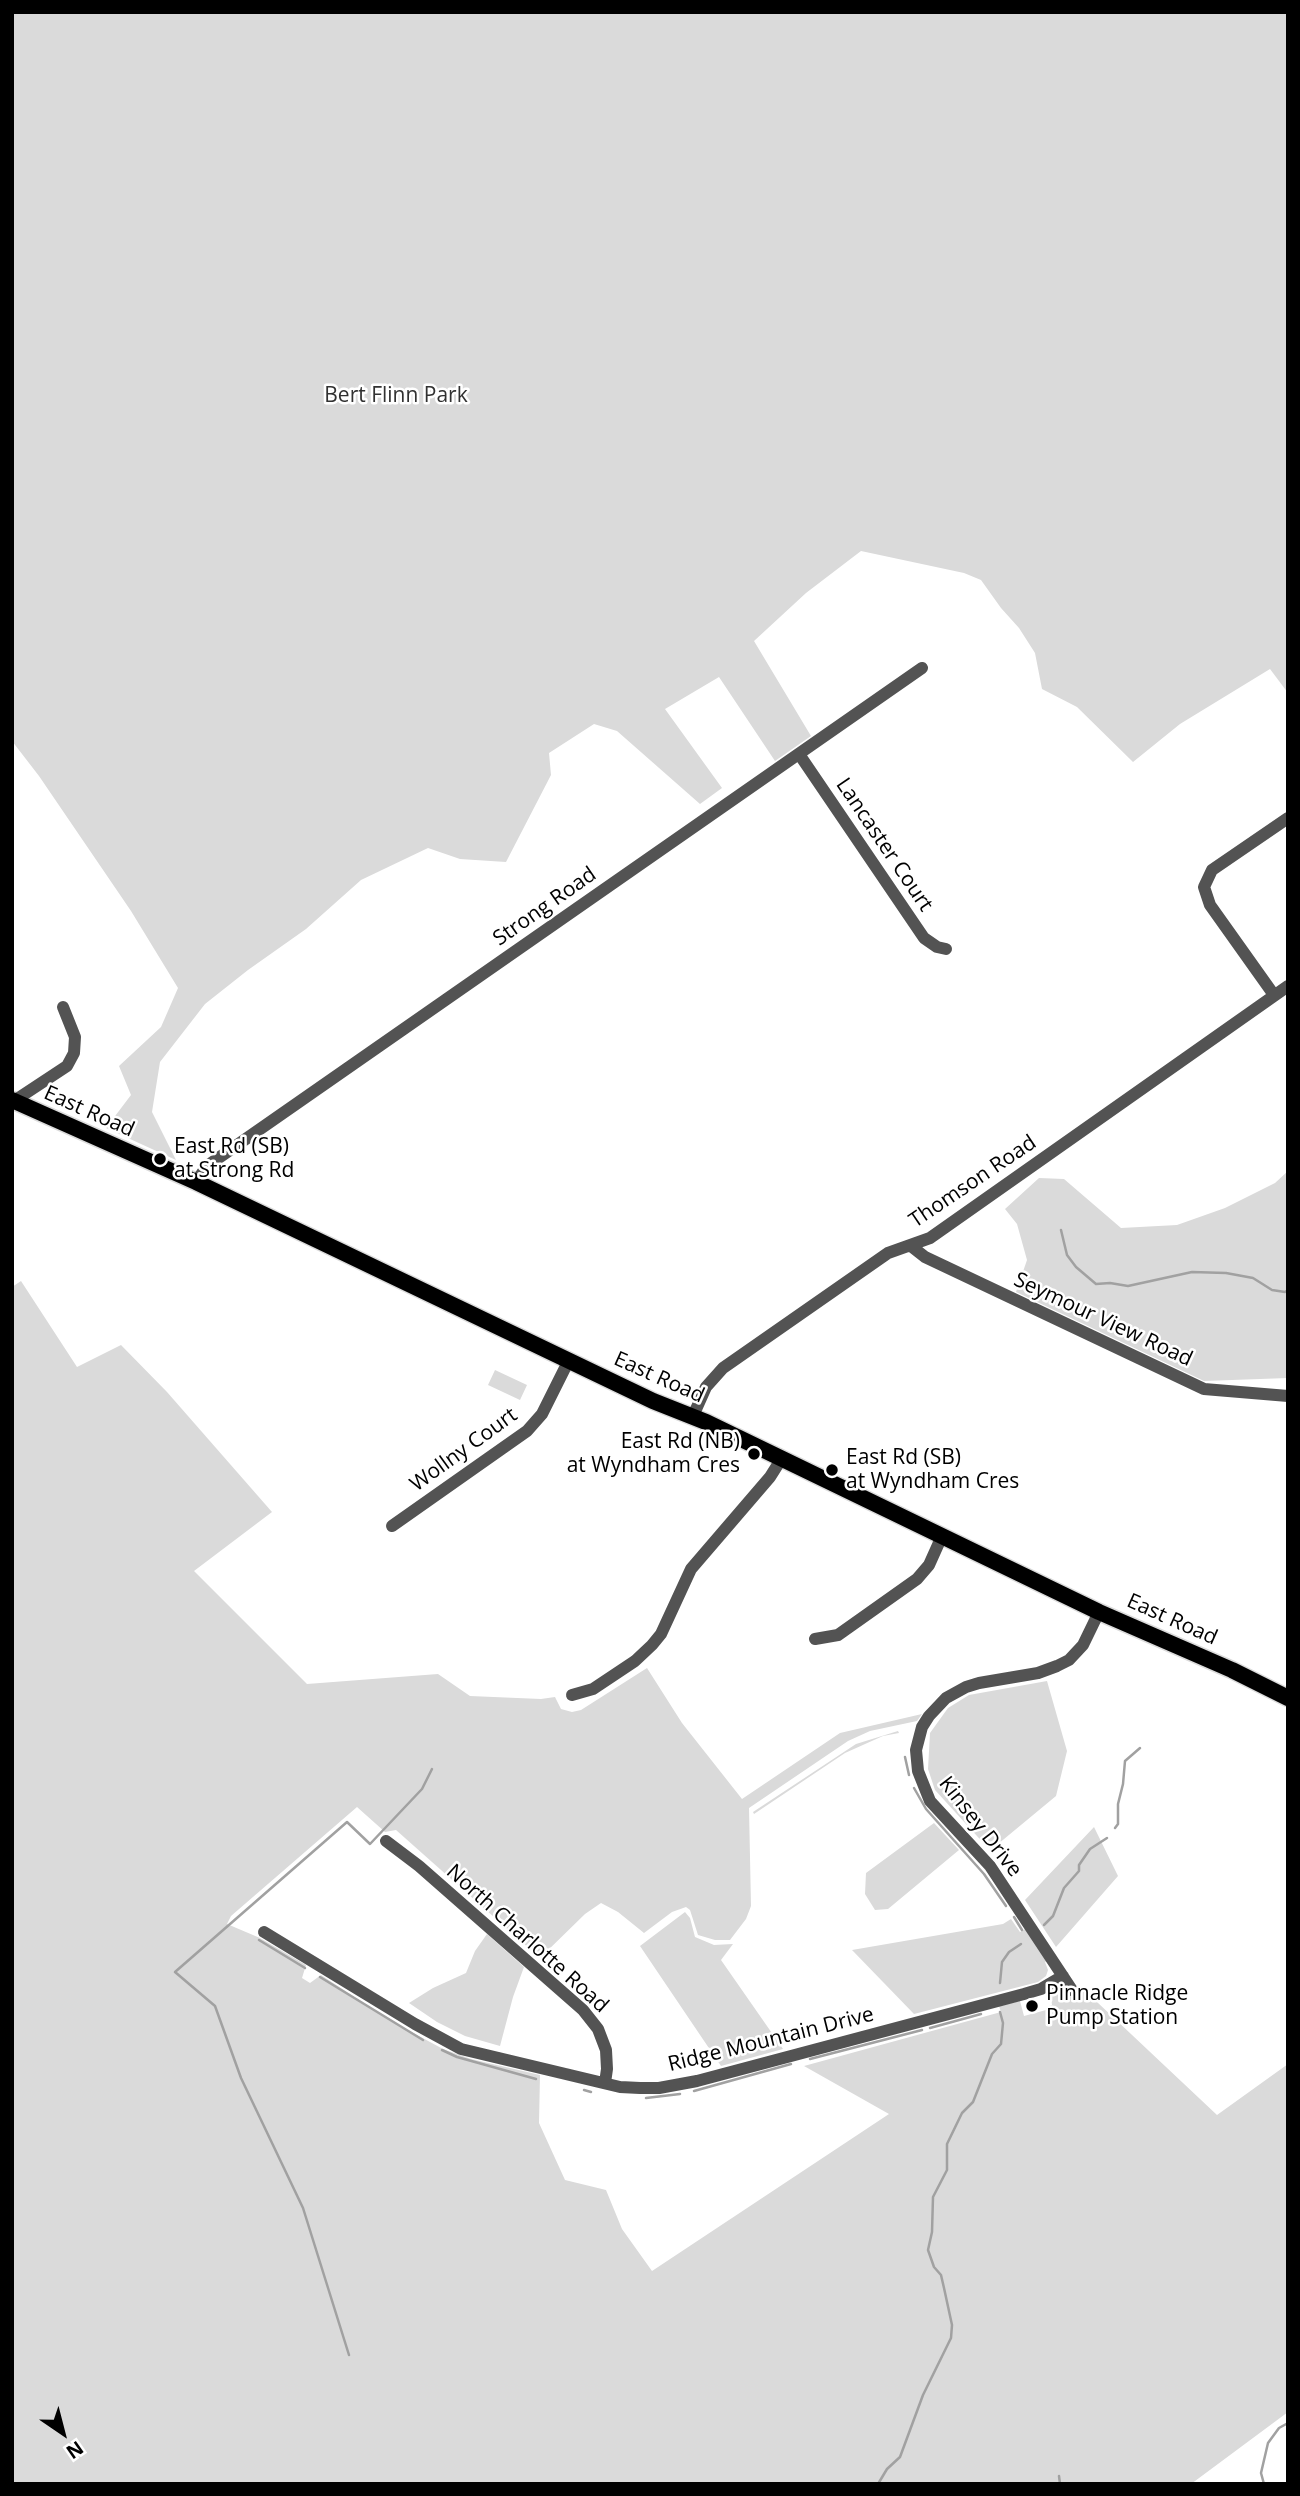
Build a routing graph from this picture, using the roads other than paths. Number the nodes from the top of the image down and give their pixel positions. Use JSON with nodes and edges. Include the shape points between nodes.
{"nodes":[{"id":1,"x":922,"y":668,"type":"dead end"},
{"id":2,"x":799,"y":754,"type":"junction"},
{"id":3,"x":1288,"y":818,"type":"edge"},
{"id":4,"x":946,"y":949,"type":"dead end"},
{"id":5,"x":1288,"y":986,"type":"edge"},
{"id":6,"x":1274,"y":995,"type":"junction"},
{"id":7,"x":63,"y":1007,"type":"dead end"},
{"id":8,"x":13,"y":1100,"type":"edge"},
{"id":9,"x":196,"y":1182,"type":"junction"},
{"id":10,"x":911,"y":1246,"type":"junction"},
{"id":11,"x":569,"y":1360,"type":"junction"},
{"id":12,"x":1288,"y":1396,"type":"edge"},
{"id":13,"x":693,"y":1416,"type":"junction"},
{"id":14,"x":782,"y":1458,"type":"junction"},
{"id":15,"x":392,"y":1526,"type":"dead end"},
{"id":16,"x":943,"y":1536,"type":"junction"},
{"id":17,"x":1099,"y":1612,"type":"junction"},
{"id":18,"x":815,"y":1639,"type":"dead end"},
{"id":19,"x":572,"y":1695,"type":"dead end"},
{"id":20,"x":1288,"y":1698,"type":"edge"},
{"id":21,"x":386,"y":1841,"type":"dead end"},
{"id":22,"x":264,"y":1932,"type":"dead end"},
{"id":23,"x":1063,"y":1976,"type":"junction"},
{"id":24,"x":1072,"y":1990,"type":"dead end"},
{"id":25,"x":605,"y":2083,"type":"junction"}],
"edges":[{"from":1,"to":2,"type":"street","name":"Strong Road"},
{"from":2,"to":4,"type":"street","name":"Lancaster Court","via":[[924,938]]},
{"from":2,"to":9,"type":"street","name":"Strong Road","via":[[206,1166]]},
{"from":3,"to":6,"type":"street","via":[[1212,870],[1204,887],[1210,905]]},
{"from":5,"to":6,"type":"street","name":"Thomson Road"},
{"from":6,"to":10,"type":"street","name":"Thomson Road","via":[[930,1238]]},
{"from":7,"to":8,"type":"street","via":[[75,1037],[74,1053],[67,1066]]},
{"from":8,"to":9,"type":"main road","name":"East Road"},
{"from":9,"to":11,"type":"main road","name":"East Road"},
{"from":10,"to":12,"type":"street","name":"Seymour View Road","via":[[925,1257],[1204,1388]]},
{"from":10,"to":13,"type":"street","name":"Thomson Road","via":[[888,1253],[723,1368],[706,1387]]},
{"from":11,"to":13,"type":"main road","name":"East Road"},
{"from":11,"to":15,"type":"street","name":"Wollny Court","via":[[542,1414],[527,1431]]},
{"from":13,"to":14,"type":"main road","name":"East Road"},
{"from":14,"to":16,"type":"main road","name":"East Road"},
{"from":14,"to":19,"type":"street","via":[[691,1569],[652,1645],[593,1689]]},
{"from":16,"to":17,"type":"main road","name":"East Road"},
{"from":16,"to":18,"type":"street","via":[[917,1579],[838,1635]]},
{"from":17,"to":20,"type":"main road","name":"East Road"},
{"from":17,"to":23,"type":"street","name":"Kinsey Drive","via":[[1083,1645],[1057,1667],[979,1683],[946,1698],[922,1727],[916,1750],[920,1781],[930,1801],[990,1866]]},
{"from":21,"to":25,"type":"street","name":"North Charlotte Road","via":[[583,2010],[598,2029],[606,2050]]},
{"from":22,"to":25,"type":"street","name":"Ridge Mountain Drive","via":[[461,2049]]},
{"from":23,"to":24,"type":"street","name":"Kinsey Drive"},
{"from":23,"to":25,"type":"street","name":"Ridge Mountain Drive","via":[[1041,1989],[697,2081],[659,2088]]}]}
